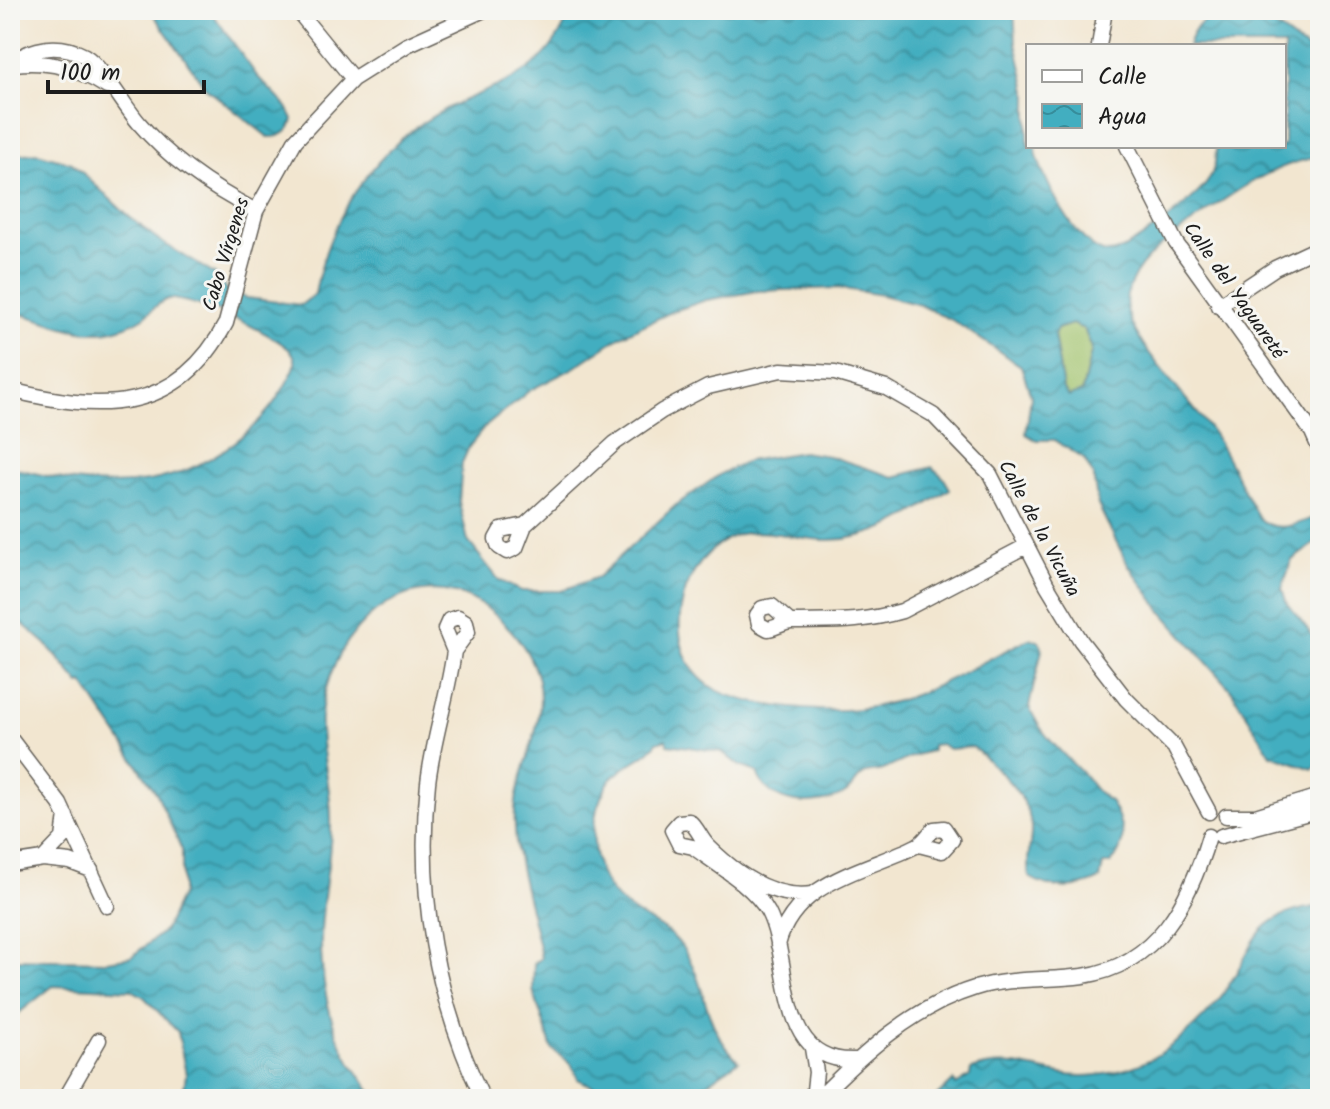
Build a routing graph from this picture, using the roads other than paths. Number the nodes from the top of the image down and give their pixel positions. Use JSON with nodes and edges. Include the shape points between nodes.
{"nodes":[{"id":1,"x":297,"y":10,"type":"edge"},
{"id":2,"x":484,"y":10,"type":"edge"},
{"id":3,"x":1105,"y":10,"type":"edge"},
{"id":4,"x":1099,"y":44,"type":"edge"},
{"id":5,"x":10,"y":64,"type":"edge"},
{"id":6,"x":353,"y":79,"type":"junction"},
{"id":7,"x":1128,"y":148,"type":"edge"},
{"id":8,"x":256,"y":211,"type":"junction"},
{"id":9,"x":1320,"y":247,"type":"edge"},
{"id":10,"x":1218,"y":306,"type":"junction"},
{"id":11,"x":10,"y":390,"type":"edge"},
{"id":12,"x":1316,"y":430,"type":"edge"},
{"id":13,"x":1320,"y":450,"type":"edge"},
{"id":14,"x":525,"y":525,"type":"dead end"},
{"id":15,"x":1026,"y":546,"type":"junction"},
{"id":16,"x":790,"y":622,"type":"dead end"},
{"id":17,"x":454,"y":651,"type":"dead end"},
{"id":18,"x":10,"y":738,"type":"edge"},
{"id":19,"x":1320,"y":796,"type":"edge"},
{"id":20,"x":1320,"y":810,"type":"edge"},
{"id":21,"x":1209,"y":812,"type":"junction"},
{"id":22,"x":66,"y":815,"type":"junction"},
{"id":23,"x":1226,"y":816,"type":"junction"},
{"id":24,"x":1215,"y":836,"type":"junction"},
{"id":25,"x":919,"y":845,"type":"dead end"},
{"id":26,"x":43,"y":859,"type":"junction"},
{"id":27,"x":10,"y":864,"type":"edge"},
{"id":28,"x":91,"y":870,"type":"junction"},
{"id":29,"x":774,"y":892,"type":"junction"},
{"id":30,"x":813,"y":894,"type":"junction"},
{"id":31,"x":107,"y":906,"type":"dead end"},
{"id":32,"x":766,"y":908,"type":"junction"},
{"id":33,"x":777,"y":947,"type":"junction"},
{"id":34,"x":99,"y":1040,"type":"dead end"},
{"id":35,"x":812,"y":1048,"type":"junction"},
{"id":36,"x":856,"y":1060,"type":"junction"},
{"id":37,"x":65,"y":1099,"type":"edge"},
{"id":38,"x":483,"y":1099,"type":"edge"},
{"id":39,"x":815,"y":1099,"type":"edge"}],
"edges":[{"from":1,"to":6,"type":"street"},
{"from":2,"to":6,"type":"street","name":"Cabo Vírgenes","via":[[407,45]]},
{"from":3,"to":4,"type":"street"},
{"from":5,"to":8,"type":"street","via":[[69,67],[111,89],[172,156],[215,189]]},
{"from":6,"to":8,"type":"street","name":"Cabo Vírgenes","via":[[295,141]]},
{"from":7,"to":10,"type":"street","name":"Calle del Yaguareté","via":[[1157,210]]},
{"from":8,"to":11,"type":"street","name":"Cabo Vírgenes","via":[[226,323],[190,370],[118,404],[87,405]]},
{"from":9,"to":10,"type":"street","via":[[1275,268]]},
{"from":10,"to":12,"type":"street","name":"Calle del Yaguareté"},
{"from":12,"to":13,"type":"street","name":"Calle del Yaguareté"},
{"from":14,"to":15,"type":"street","name":"Calle de la Vicuña","via":[[615,443],[684,398],[756,373],[809,370],[886,388],[933,415],[990,474]]},
{"from":15,"to":16,"type":"street","via":[[902,611],[840,623]]},
{"from":15,"to":21,"type":"street","name":"Calle de la Vicuña","via":[[1081,641],[1126,699],[1174,747]]},
{"from":17,"to":38,"type":"street","via":[[428,784],[426,888],[438,971]]},
{"from":18,"to":22,"type":"street"},
{"from":19,"to":23,"type":"street","via":[[1285,810]]},
{"from":20,"to":24,"type":"street"},
{"from":21,"to":23,"type":"street"},
{"from":21,"to":24,"type":"street","via":[[1202,826]]},
{"from":22,"to":26,"type":"street","via":[[63,838]]},
{"from":22,"to":28,"type":"street"},
{"from":23,"to":24,"type":"street","via":[[1228,827]]},
{"from":24,"to":36,"type":"street","via":[[1180,911],[1139,953],[1094,974],[1027,977],[953,996]]},
{"from":25,"to":30,"type":"street","via":[[856,869]]},
{"from":26,"to":27,"type":"street"},
{"from":26,"to":28,"type":"street"},
{"from":28,"to":31,"type":"street"},
{"from":29,"to":30,"type":"street"},
{"from":29,"to":32,"type":"street"},
{"from":29,"to":32,"type":"street","via":[[697,842]]},
{"from":30,"to":33,"type":"street","via":[[790,917]]},
{"from":32,"to":33,"type":"street"},
{"from":33,"to":35,"type":"street","via":[[792,1009]]},
{"from":34,"to":37,"type":"street"},
{"from":35,"to":36,"type":"street","via":[[832,1059]]},
{"from":35,"to":39,"type":"street"},
{"from":36,"to":39,"type":"street"}]}
